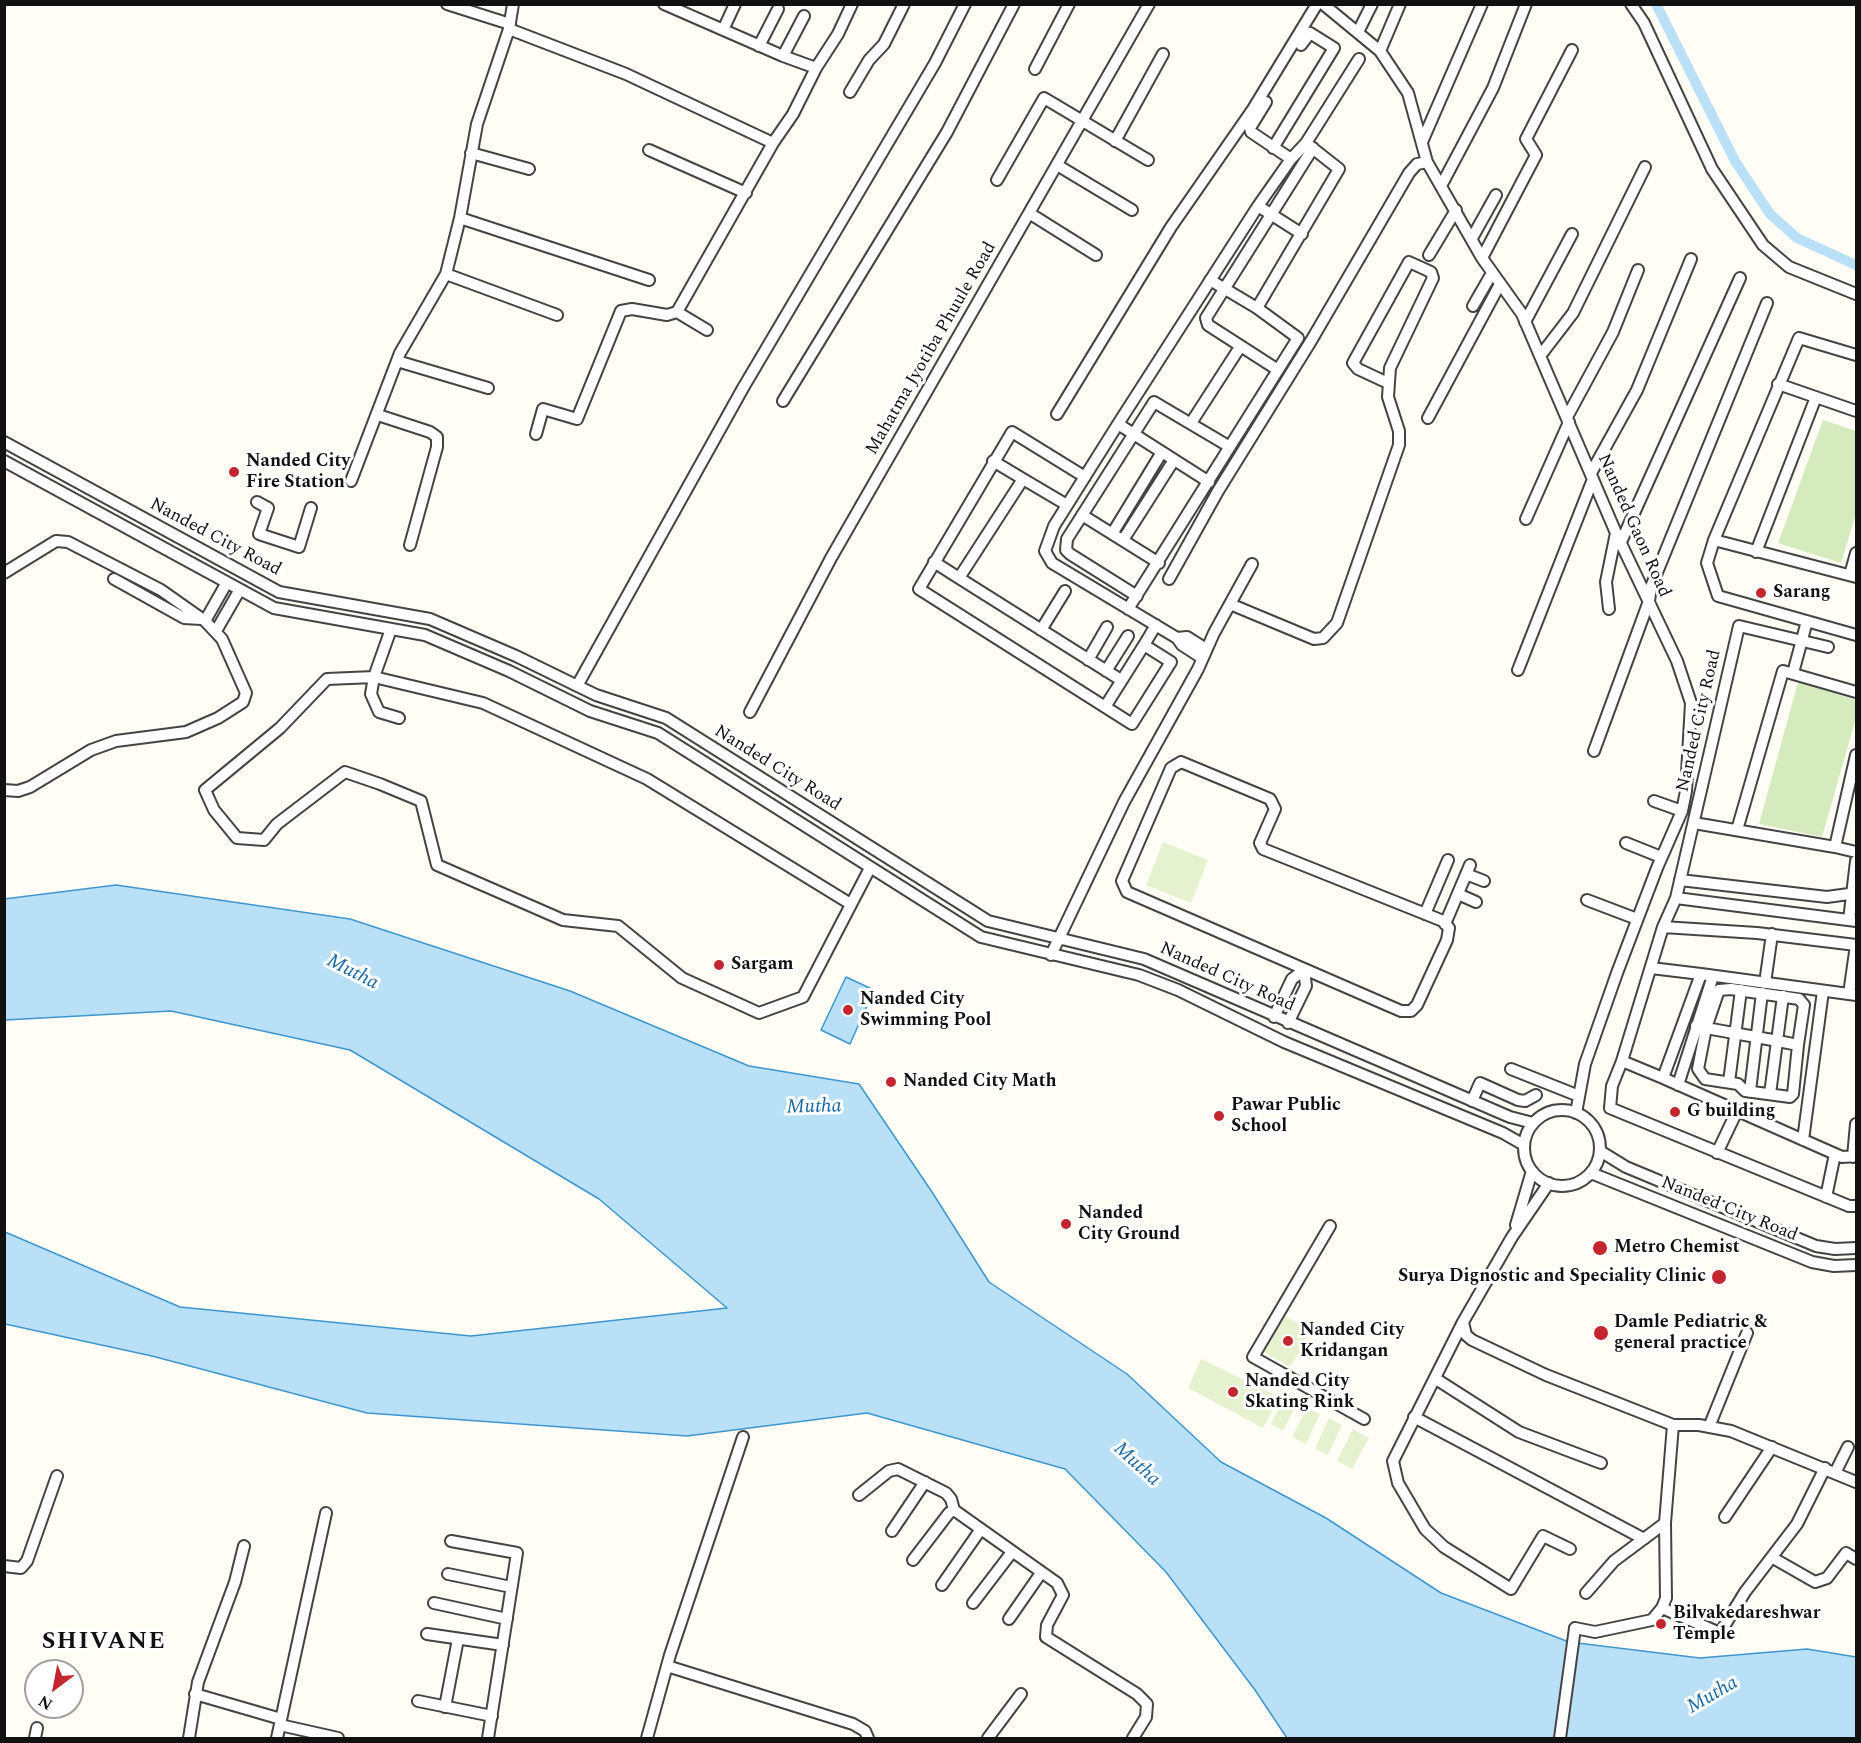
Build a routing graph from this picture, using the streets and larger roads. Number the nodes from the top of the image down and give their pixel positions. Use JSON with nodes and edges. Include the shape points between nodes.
{"nodes":[{"id":1,"x":447,"y":4,"type":"edge"},
{"id":2,"x":513,"y":4,"type":"edge"},
{"id":3,"x":664,"y":4,"type":"edge"},
{"id":4,"x":735,"y":4,"type":"edge"},
{"id":5,"x":852,"y":4,"type":"edge"},
{"id":6,"x":904,"y":4,"type":"edge"},
{"id":7,"x":965,"y":4,"type":"edge"},
{"id":8,"x":1014,"y":4,"type":"edge"},
{"id":9,"x":1069,"y":4,"type":"edge"},
{"id":10,"x":1149,"y":4,"type":"edge"},
{"id":11,"x":1317,"y":4,"type":"edge"},
{"id":12,"x":1323,"y":4,"type":"edge"},
{"id":13,"x":1372,"y":4,"type":"edge"},
{"id":14,"x":1400,"y":4,"type":"edge"},
{"id":15,"x":1482,"y":4,"type":"edge"},
{"id":16,"x":1526,"y":4,"type":"edge"},
{"id":17,"x":1631,"y":4,"type":"edge"},
{"id":18,"x":778,"y":9,"type":"dead end"},
{"id":19,"x":804,"y":16,"type":"dead end"},
{"id":20,"x":510,"y":26,"type":"junction"},
{"id":21,"x":723,"y":30,"type":"junction"},
{"id":22,"x":1358,"y":32,"type":"junction"},
{"id":23,"x":759,"y":46,"type":"junction"},
{"id":24,"x":1572,"y":50,"type":"dead end"},
{"id":25,"x":1380,"y":51,"type":"junction"},
{"id":26,"x":1163,"y":54,"type":"dead end"},
{"id":27,"x":783,"y":57,"type":"junction"},
{"id":28,"x":1359,"y":59,"type":"dead end"},
{"id":29,"x":816,"y":68,"type":"junction"},
{"id":30,"x":1035,"y":69,"type":"dead end"},
{"id":31,"x":850,"y":92,"type":"dead end"},
{"id":32,"x":1082,"y":121,"type":"junction"},
{"id":33,"x":1115,"y":141,"type":"junction"},
{"id":34,"x":1422,"y":142,"type":"junction"},
{"id":35,"x":773,"y":143,"type":"junction"},
{"id":36,"x":1310,"y":146,"type":"junction"},
{"id":37,"x":1273,"y":148,"type":"junction"},
{"id":38,"x":649,"y":150,"type":"dead end"},
{"id":39,"x":471,"y":153,"type":"junction"},
{"id":40,"x":1291,"y":159,"type":"junction"},
{"id":41,"x":1148,"y":160,"type":"dead end"},
{"id":42,"x":1427,"y":162,"type":"junction"},
{"id":43,"x":1057,"y":165,"type":"junction"},
{"id":44,"x":1645,"y":167,"type":"dead end"},
{"id":45,"x":530,"y":169,"type":"dead end"},
{"id":46,"x":998,"y":180,"type":"dead end"},
{"id":47,"x":1441,"y":186,"type":"junction"},
{"id":48,"x":746,"y":193,"type":"junction"},
{"id":49,"x":1496,"y":195,"type":"dead end"},
{"id":50,"x":1258,"y":206,"type":"junction"},
{"id":51,"x":1132,"y":210,"type":"dead end"},
{"id":52,"x":1455,"y":210,"type":"junction"},
{"id":53,"x":1029,"y":213,"type":"junction"},
{"id":54,"x":1271,"y":215,"type":"junction"},
{"id":55,"x":460,"y":218,"type":"junction"},
{"id":56,"x":1302,"y":234,"type":"junction"},
{"id":57,"x":1572,"y":234,"type":"dead end"},
{"id":58,"x":1472,"y":238,"type":"junction"},
{"id":59,"x":1096,"y":255,"type":"dead end"},
{"id":60,"x":1430,"y":255,"type":"dead end"},
{"id":61,"x":1482,"y":258,"type":"junction"},
{"id":62,"x":1691,"y":259,"type":"dead end"},
{"id":63,"x":1638,"y":270,"type":"dead end"},
{"id":64,"x":1492,"y":273,"type":"junction"},
{"id":65,"x":446,"y":274,"type":"junction"},
{"id":66,"x":1740,"y":278,"type":"dead end"},
{"id":67,"x":649,"y":280,"type":"dead end"},
{"id":68,"x":1210,"y":280,"type":"junction"},
{"id":69,"x":1500,"y":284,"type":"junction"},
{"id":70,"x":1225,"y":289,"type":"junction"},
{"id":71,"x":1857,"y":294,"type":"edge"},
{"id":72,"x":1767,"y":303,"type":"dead end"},
{"id":73,"x":1473,"y":306,"type":"dead end"},
{"id":74,"x":1257,"y":308,"type":"junction"},
{"id":75,"x":677,"y":312,"type":"junction"},
{"id":76,"x":557,"y":315,"type":"dead end"},
{"id":77,"x":1525,"y":322,"type":"junction"},
{"id":78,"x":707,"y":330,"type":"dead end"},
{"id":79,"x":1240,"y":347,"type":"junction"},
{"id":80,"x":1857,"y":355,"type":"edge"},
{"id":81,"x":1540,"y":356,"type":"junction"},
{"id":82,"x":397,"y":361,"type":"junction"},
{"id":83,"x":1278,"y":370,"type":"junction"},
{"id":84,"x":1388,"y":383,"type":"junction"},
{"id":85,"x":1778,"y":384,"type":"junction"},
{"id":86,"x":488,"y":388,"type":"dead end"},
{"id":87,"x":1816,"y":397,"type":"junction"},
{"id":88,"x":783,"y":402,"type":"dead end"},
{"id":89,"x":1857,"y":411,"type":"edge"},
{"id":90,"x":1057,"y":414,"type":"dead end"},
{"id":91,"x":378,"y":415,"type":"junction"},
{"id":92,"x":1428,"y":418,"type":"dead end"},
{"id":93,"x":1568,"y":420,"type":"junction"},
{"id":94,"x":1191,"y":423,"type":"junction"},
{"id":95,"x":1118,"y":424,"type":"junction"},
{"id":96,"x":536,"y":434,"type":"dead end"},
{"id":97,"x":1134,"y":434,"type":"junction"},
{"id":98,"x":4,"y":442,"type":"edge"},
{"id":99,"x":1230,"y":447,"type":"junction"},
{"id":100,"x":1162,"y":452,"type":"junction"},
{"id":101,"x":1174,"y":460,"type":"junction"},
{"id":102,"x":4,"y":461,"type":"edge"},
{"id":103,"x":993,"y":461,"type":"junction"},
{"id":104,"x":1592,"y":476,"type":"junction"},
{"id":105,"x":1085,"y":477,"type":"junction"},
{"id":106,"x":1023,"y":479,"type":"junction"},
{"id":107,"x":351,"y":481,"type":"dead end"},
{"id":108,"x":1209,"y":482,"type":"junction"},
{"id":109,"x":257,"y":502,"type":"dead end"},
{"id":110,"x":1067,"y":505,"type":"junction"},
{"id":111,"x":311,"y":508,"type":"dead end"},
{"id":112,"x":1082,"y":515,"type":"junction"},
{"id":113,"x":1526,"y":519,"type":"dead end"},
{"id":114,"x":1112,"y":534,"type":"junction"},
{"id":115,"x":1618,"y":537,"type":"junction"},
{"id":116,"x":1123,"y":540,"type":"junction"},
{"id":117,"x":1714,"y":540,"type":"junction"},
{"id":118,"x":410,"y":545,"type":"dead end"},
{"id":119,"x":1756,"y":552,"type":"junction"},
{"id":120,"x":1857,"y":553,"type":"edge"},
{"id":121,"x":934,"y":562,"type":"junction"},
{"id":122,"x":1159,"y":563,"type":"junction"},
{"id":123,"x":1252,"y":564,"type":"dead end"},
{"id":124,"x":4,"y":573,"type":"edge"},
{"id":125,"x":1853,"y":576,"type":"edge"},
{"id":126,"x":959,"y":578,"type":"junction"},
{"id":127,"x":114,"y":579,"type":"dead end"},
{"id":128,"x":1169,"y":579,"type":"dead end"},
{"id":129,"x":226,"y":584,"type":"junction"},
{"id":130,"x":239,"y":591,"type":"junction"},
{"id":131,"x":1065,"y":591,"type":"dead end"},
{"id":132,"x":1137,"y":596,"type":"junction"},
{"id":133,"x":1649,"y":601,"type":"junction"},
{"id":134,"x":1230,"y":604,"type":"junction"},
{"id":135,"x":1128,"y":609,"type":"junction"},
{"id":136,"x":1609,"y":609,"type":"dead end"},
{"id":137,"x":203,"y":620,"type":"junction"},
{"id":138,"x":1807,"y":621,"type":"junction"},
{"id":139,"x":1156,"y":625,"type":"junction"},
{"id":140,"x":1107,"y":627,"type":"dead end"},
{"id":141,"x":391,"y":628,"type":"junction"},
{"id":142,"x":1041,"y":630,"type":"junction"},
{"id":143,"x":216,"y":631,"type":"junction"},
{"id":144,"x":1857,"y":635,"type":"edge"},
{"id":145,"x":1128,"y":636,"type":"dead end"},
{"id":146,"x":1802,"y":639,"type":"junction"},
{"id":147,"x":1144,"y":645,"type":"junction"},
{"id":148,"x":1828,"y":647,"type":"dead end"},
{"id":149,"x":1204,"y":653,"type":"junction"},
{"id":150,"x":1088,"y":660,"type":"junction"},
{"id":151,"x":1518,"y":670,"type":"dead end"},
{"id":152,"x":1106,"y":671,"type":"junction"},
{"id":153,"x":1793,"y":674,"type":"junction"},
{"id":154,"x":374,"y":677,"type":"junction"},
{"id":155,"x":1121,"y":680,"type":"junction"},
{"id":156,"x":577,"y":686,"type":"junction"},
{"id":157,"x":1857,"y":692,"type":"edge"},
{"id":158,"x":1105,"y":706,"type":"junction"},
{"id":159,"x":639,"y":709,"type":"junction"},
{"id":160,"x":750,"y":712,"type":"dead end"},
{"id":161,"x":399,"y":718,"type":"dead end"},
{"id":162,"x":635,"y":725,"type":"junction"},
{"id":163,"x":1594,"y":751,"type":"dead end"},
{"id":164,"x":1857,"y":755,"type":"edge"},
{"id":165,"x":4,"y":790,"type":"edge"},
{"id":166,"x":1654,"y":801,"type":"dead end"},
{"id":167,"x":1682,"y":811,"type":"junction"},
{"id":168,"x":1694,"y":823,"type":"junction"},
{"id":169,"x":1737,"y":830,"type":"junction"},
{"id":170,"x":1626,"y":843,"type":"dead end"},
{"id":171,"x":1835,"y":847,"type":"junction"},
{"id":172,"x":1857,"y":852,"type":"edge"},
{"id":173,"x":1662,"y":857,"type":"junction"},
{"id":174,"x":1448,"y":860,"type":"dead end"},
{"id":175,"x":1857,"y":861,"type":"edge"},
{"id":176,"x":870,"y":868,"type":"junction"},
{"id":177,"x":1680,"y":880,"type":"junction"},
{"id":178,"x":1484,"y":881,"type":"dead end"},
{"id":179,"x":1854,"y":892,"type":"edge"},
{"id":180,"x":1458,"y":894,"type":"junction"},
{"id":181,"x":1681,"y":898,"type":"junction"},
{"id":182,"x":1587,"y":900,"type":"dead end"},
{"id":183,"x":1476,"y":902,"type":"dead end"},
{"id":184,"x":849,"y":903,"type":"junction"},
{"id":185,"x":1425,"y":914,"type":"junction"},
{"id":186,"x":1637,"y":919,"type":"junction"},
{"id":187,"x":1853,"y":920,"type":"edge"},
{"id":188,"x":1445,"y":924,"type":"junction"},
{"id":189,"x":1663,"y":927,"type":"junction"},
{"id":190,"x":1772,"y":934,"type":"junction"},
{"id":191,"x":1057,"y":940,"type":"junction"},
{"id":192,"x":1856,"y":945,"type":"edge"},
{"id":193,"x":1051,"y":955,"type":"junction"},
{"id":194,"x":1651,"y":968,"type":"junction"},
{"id":195,"x":1304,"y":970,"type":"junction"},
{"id":196,"x":1707,"y":975,"type":"junction"},
{"id":197,"x":1763,"y":988,"type":"junction"},
{"id":198,"x":1741,"y":990,"type":"junction"},
{"id":199,"x":1823,"y":991,"type":"junction"},
{"id":200,"x":1853,"y":995,"type":"edge"},
{"id":201,"x":1784,"y":996,"type":"junction"},
{"id":202,"x":1274,"y":1017,"type":"junction"},
{"id":203,"x":1288,"y":1023,"type":"junction"},
{"id":204,"x":1701,"y":1027,"type":"junction"},
{"id":205,"x":1735,"y":1034,"type":"junction"},
{"id":206,"x":1756,"y":1037,"type":"junction"},
{"id":207,"x":1778,"y":1041,"type":"junction"},
{"id":208,"x":1798,"y":1045,"type":"junction"},
{"id":209,"x":1622,"y":1061,"type":"junction"},
{"id":210,"x":1511,"y":1070,"type":"dead end"},
{"id":211,"x":1663,"y":1078,"type":"junction"},
{"id":212,"x":1729,"y":1082,"type":"junction"},
{"id":213,"x":1678,"y":1085,"type":"junction"},
{"id":214,"x":1750,"y":1091,"type":"junction"},
{"id":215,"x":1770,"y":1094,"type":"junction"},
{"id":216,"x":1536,"y":1095,"type":"dead end"},
{"id":217,"x":1579,"y":1096,"type":"junction"},
{"id":218,"x":1472,"y":1101,"type":"junction"},
{"id":219,"x":1737,"y":1111,"type":"junction"},
{"id":220,"x":1576,"y":1113,"type":"junction"},
{"id":221,"x":1533,"y":1123,"type":"junction"},
{"id":222,"x":1857,"y":1124,"type":"edge"},
{"id":223,"x":1803,"y":1140,"type":"junction"},
{"id":224,"x":1524,"y":1145,"type":"junction"},
{"id":225,"x":1600,"y":1151,"type":"junction"},
{"id":226,"x":1717,"y":1153,"type":"junction"},
{"id":227,"x":1835,"y":1154,"type":"junction"},
{"id":228,"x":1855,"y":1156,"type":"edge"},
{"id":229,"x":1532,"y":1171,"type":"junction"},
{"id":230,"x":1591,"y":1173,"type":"junction"},
{"id":231,"x":1549,"y":1183,"type":"junction"},
{"id":232,"x":1826,"y":1197,"type":"junction"},
{"id":233,"x":1857,"y":1206,"type":"edge"},
{"id":234,"x":1330,"y":1226,"type":"dead end"},
{"id":235,"x":1512,"y":1237,"type":"junction"},
{"id":236,"x":1857,"y":1248,"type":"edge"},
{"id":237,"x":1857,"y":1265,"type":"edge"},
{"id":238,"x":1463,"y":1322,"type":"junction"},
{"id":239,"x":1747,"y":1333,"type":"dead end"},
{"id":240,"x":1436,"y":1379,"type":"junction"},
{"id":241,"x":1414,"y":1417,"type":"junction"},
{"id":242,"x":1364,"y":1419,"type":"dead end"},
{"id":243,"x":1673,"y":1425,"type":"junction"},
{"id":244,"x":1709,"y":1427,"type":"junction"},
{"id":245,"x":743,"y":1437,"type":"dead end"},
{"id":246,"x":1772,"y":1447,"type":"junction"},
{"id":247,"x":1848,"y":1448,"type":"dead end"},
{"id":248,"x":1601,"y":1463,"type":"dead end"},
{"id":249,"x":1830,"y":1471,"type":"junction"},
{"id":250,"x":57,"y":1476,"type":"dead end"},
{"id":251,"x":925,"y":1482,"type":"junction"},
{"id":252,"x":1857,"y":1482,"type":"edge"},
{"id":253,"x":859,"y":1495,"type":"dead end"},
{"id":254,"x":954,"y":1510,"type":"junction"},
{"id":255,"x":326,"y":1513,"type":"dead end"},
{"id":256,"x":1725,"y":1517,"type":"dead end"},
{"id":257,"x":1665,"y":1523,"type":"junction"},
{"id":258,"x":981,"y":1529,"type":"junction"},
{"id":259,"x":892,"y":1531,"type":"dead end"},
{"id":260,"x":1644,"y":1539,"type":"junction"},
{"id":261,"x":451,"y":1541,"type":"dead end"},
{"id":262,"x":244,"y":1546,"type":"dead end"},
{"id":263,"x":1570,"y":1549,"type":"dead end"},
{"id":264,"x":1012,"y":1552,"type":"junction"},
{"id":265,"x":1773,"y":1558,"type":"junction"},
{"id":266,"x":1857,"y":1559,"type":"edge"},
{"id":267,"x":913,"y":1560,"type":"dead end"},
{"id":268,"x":4,"y":1566,"type":"edge"},
{"id":269,"x":1041,"y":1573,"type":"junction"},
{"id":270,"x":448,"y":1574,"type":"dead end"},
{"id":271,"x":942,"y":1585,"type":"dead end"},
{"id":272,"x":512,"y":1587,"type":"junction"},
{"id":273,"x":1586,"y":1593,"type":"dead end"},
{"id":274,"x":434,"y":1603,"type":"dead end"},
{"id":275,"x":973,"y":1603,"type":"dead end"},
{"id":276,"x":1662,"y":1608,"type":"junction"},
{"id":277,"x":507,"y":1619,"type":"junction"},
{"id":278,"x":1009,"y":1619,"type":"dead end"},
{"id":279,"x":427,"y":1634,"type":"dead end"},
{"id":280,"x":459,"y":1639,"type":"junction"},
{"id":281,"x":503,"y":1646,"type":"junction"},
{"id":282,"x":667,"y":1666,"type":"junction"},
{"id":283,"x":195,"y":1694,"type":"junction"},
{"id":284,"x":1021,"y":1694,"type":"dead end"},
{"id":285,"x":418,"y":1701,"type":"dead end"},
{"id":286,"x":445,"y":1707,"type":"junction"},
{"id":287,"x":492,"y":1716,"type":"junction"},
{"id":288,"x":281,"y":1722,"type":"junction"},
{"id":289,"x":189,"y":1738,"type":"edge"},
{"id":290,"x":277,"y":1738,"type":"edge"},
{"id":291,"x":338,"y":1738,"type":"edge"},
{"id":292,"x":488,"y":1738,"type":"edge"},
{"id":293,"x":647,"y":1738,"type":"edge"},
{"id":294,"x":868,"y":1738,"type":"edge"},
{"id":295,"x":988,"y":1738,"type":"edge"},
{"id":296,"x":1133,"y":1738,"type":"edge"},
{"id":297,"x":1560,"y":1738,"type":"edge"}],
"edges":[{"from":1,"to":20,"type":"street"},
{"from":2,"to":20,"type":"street"},
{"from":3,"to":21,"type":"street"},
{"from":4,"to":21,"type":"street"},
{"from":5,"to":29,"type":"street"},
{"from":6,"to":31,"type":"street","via":[[884,44]]},
{"from":7,"to":156,"type":"street"},
{"from":8,"to":88,"type":"street","via":[[946,132]]},
{"from":9,"to":30,"type":"street"},
{"from":10,"to":32,"type":"street","name":"Mahatma Jyotiba Phuule Road"},
{"from":11,"to":90,"type":"street","via":[[1253,108],[1171,227]]},
{"from":12,"to":22,"type":"street","name":"Nanded Gaon Road"},
{"from":13,"to":22,"type":"street"},
{"from":14,"to":25,"type":"street"},
{"from":15,"to":34,"type":"street"},
{"from":16,"to":47,"type":"street","via":[[1493,88]]},
{"from":17,"to":71,"type":"street","via":[[1644,23],[1712,169],[1763,245],[1789,267]]},
{"from":18,"to":23,"type":"street"},
{"from":19,"to":27,"type":"street"},
{"from":20,"to":35,"type":"street","via":[[626,74]]},
{"from":20,"to":39,"type":"street"},
{"from":21,"to":23,"type":"street"},
{"from":22,"to":25,"type":"street","name":"Nanded Gaon Road"},
{"from":23,"to":27,"type":"street"},
{"from":24,"to":61,"type":"street","via":[[1526,139],[1536,155]]},
{"from":25,"to":34,"type":"street","name":"Nanded Gaon Road","via":[[1408,93]]},
{"from":26,"to":33,"type":"street"},
{"from":27,"to":29,"type":"street"},
{"from":28,"to":36,"type":"street"},
{"from":29,"to":35,"type":"street"},
{"from":32,"to":33,"type":"street"},
{"from":32,"to":43,"type":"street","name":"Mahatma Jyotiba Phuule Road"},
{"from":32,"to":46,"type":"street","via":[[1044,98]]},
{"from":33,"to":41,"type":"street"},
{"from":34,"to":42,"type":"street","name":"Nanded Gaon Road"},
{"from":35,"to":48,"type":"street"},
{"from":36,"to":40,"type":"street"},
{"from":36,"to":54,"type":"street"},
{"from":36,"to":56,"type":"street","via":[[1340,169]]},
{"from":37,"to":37,"type":"street","via":[[1253,135],[1250,128],[1307,34],[1312,33],[1332,44],[1333,50]]},
{"from":37,"to":40,"type":"street"},
{"from":38,"to":48,"type":"street"},
{"from":39,"to":45,"type":"street"},
{"from":39,"to":55,"type":"street"},
{"from":40,"to":50,"type":"street"},
{"from":42,"to":47,"type":"street","name":"Nanded Gaon Road"},
{"from":42,"to":128,"type":"street","via":[[1417,164],[1409,173]]},
{"from":43,"to":51,"type":"street"},
{"from":43,"to":53,"type":"street","name":"Mahatma Jyotiba Phuule Road"},
{"from":44,"to":81,"type":"street","via":[[1573,313]]},
{"from":47,"to":52,"type":"street","name":"Nanded Gaon Road"},
{"from":48,"to":75,"type":"street"},
{"from":49,"to":58,"type":"street"},
{"from":50,"to":54,"type":"street"},
{"from":50,"to":68,"type":"street"},
{"from":52,"to":58,"type":"street","name":"Nanded Gaon Road"},
{"from":52,"to":60,"type":"street"},
{"from":53,"to":59,"type":"street"},
{"from":53,"to":160,"type":"street","name":"Mahatma Jyotiba Phuule Road","via":[[831,558]]},
{"from":54,"to":56,"type":"street"},
{"from":54,"to":70,"type":"street"},
{"from":55,"to":65,"type":"street"},
{"from":55,"to":67,"type":"street"},
{"from":56,"to":74,"type":"street"},
{"from":57,"to":77,"type":"street"},
{"from":58,"to":61,"type":"street","name":"Nanded Gaon Road"},
{"from":61,"to":64,"type":"street","name":"Nanded Gaon Road"},
{"from":62,"to":104,"type":"street","via":[[1637,390]]},
{"from":63,"to":93,"type":"street","via":[[1613,332]]},
{"from":64,"to":69,"type":"street","name":"Nanded Gaon Road"},
{"from":64,"to":73,"type":"street"},
{"from":65,"to":76,"type":"street"},
{"from":65,"to":82,"type":"street"},
{"from":66,"to":115,"type":"street"},
{"from":68,"to":70,"type":"street"},
{"from":68,"to":95,"type":"street"},
{"from":69,"to":77,"type":"street","name":"Nanded Gaon Road"},
{"from":69,"to":92,"type":"street"},
{"from":70,"to":74,"type":"street"},
{"from":70,"to":79,"type":"street","via":[[1206,321]]},
{"from":72,"to":133,"type":"street","via":[[1651,587]]},
{"from":74,"to":83,"type":"street","via":[[1298,337]]},
{"from":75,"to":78,"type":"street"},
{"from":75,"to":96,"type":"street","via":[[667,315],[621,311],[577,419],[543,409]]},
{"from":77,"to":81,"type":"street","name":"Nanded Gaon Road"},
{"from":79,"to":83,"type":"street"},
{"from":79,"to":94,"type":"street"},
{"from":80,"to":85,"type":"street","via":[[1799,338]]},
{"from":81,"to":93,"type":"street","name":"Nanded Gaon Road"},
{"from":82,"to":86,"type":"street"},
{"from":82,"to":91,"type":"street"},
{"from":83,"to":99,"type":"street"},
{"from":84,"to":84,"type":"street","via":[[1390,368],[1433,278],[1431,272],[1409,262],[1353,363]]},
{"from":84,"to":134,"type":"street","via":[[1399,445],[1337,623],[1323,638],[1314,639]]},
{"from":85,"to":87,"type":"street"},
{"from":85,"to":117,"type":"street"},
{"from":87,"to":89,"type":"street"},
{"from":87,"to":119,"type":"street"},
{"from":91,"to":107,"type":"street"},
{"from":91,"to":118,"type":"street","via":[[437,437]]},
{"from":93,"to":104,"type":"street","name":"Nanded Gaon Road"},
{"from":93,"to":113,"type":"street"},
{"from":94,"to":97,"type":"street","via":[[1154,402]]},
{"from":94,"to":99,"type":"street"},
{"from":95,"to":97,"type":"street"},
{"from":95,"to":105,"type":"street"},
{"from":97,"to":100,"type":"street"},
{"from":97,"to":112,"type":"street"},
{"from":98,"to":156,"type":"street","name":"Nanded City Road","via":[[279,592],[430,619]]},
{"from":99,"to":108,"type":"street"},
{"from":100,"to":101,"type":"street"},
{"from":100,"to":114,"type":"street"},
{"from":101,"to":108,"type":"street"},
{"from":101,"to":116,"type":"street"},
{"from":102,"to":129,"type":"street","name":"Nanded City Road"},
{"from":103,"to":105,"type":"street","via":[[1013,432]]},
{"from":103,"to":106,"type":"street"},
{"from":103,"to":121,"type":"street"},
{"from":104,"to":115,"type":"street","name":"Nanded Gaon Road"},
{"from":104,"to":151,"type":"street"},
{"from":105,"to":110,"type":"street"},
{"from":106,"to":110,"type":"street"},
{"from":106,"to":126,"type":"street"},
{"from":108,"to":122,"type":"street"},
{"from":109,"to":111,"type":"street","via":[[268,507],[259,534],[299,547]]},
{"from":110,"to":135,"type":"street","via":[[1053,525],[1045,551],[1047,558]]},
{"from":112,"to":114,"type":"street"},
{"from":112,"to":132,"type":"street","via":[[1067,539],[1066,550]]},
{"from":114,"to":116,"type":"street"},
{"from":115,"to":133,"type":"street","name":"Nanded Gaon Road"},
{"from":115,"to":136,"type":"street","via":[[1606,582]]},
{"from":116,"to":122,"type":"street"},
{"from":117,"to":119,"type":"street"},
{"from":117,"to":138,"type":"street","via":[[1707,563],[1718,596]]},
{"from":119,"to":125,"type":"street"},
{"from":120,"to":125,"type":"street"},
{"from":121,"to":126,"type":"street"},
{"from":121,"to":158,"type":"street","via":[[920,589]]},
{"from":122,"to":132,"type":"street"},
{"from":123,"to":134,"type":"street"},
{"from":124,"to":137,"type":"street","via":[[56,541],[68,542],[161,590]]},
{"from":126,"to":142,"type":"street"},
{"from":127,"to":137,"type":"street","via":[[183,618]]},
{"from":129,"to":130,"type":"street","name":"Nanded City Road"},
{"from":129,"to":137,"type":"street"},
{"from":130,"to":141,"type":"street","name":"Nanded City Road","via":[[274,608]]},
{"from":130,"to":143,"type":"street"},
{"from":131,"to":142,"type":"street"},
{"from":132,"to":135,"type":"street"},
{"from":133,"to":163,"type":"street"},
{"from":133,"to":167,"type":"street","name":"Nanded Gaon Road","via":[[1677,661],[1691,703]]},
{"from":134,"to":149,"type":"street"},
{"from":135,"to":139,"type":"street"},
{"from":137,"to":143,"type":"street"},
{"from":138,"to":144,"type":"street"},
{"from":138,"to":146,"type":"street"},
{"from":139,"to":147,"type":"street"},
{"from":139,"to":149,"type":"street","via":[[1182,645]]},
{"from":140,"to":150,"type":"street"},
{"from":141,"to":154,"type":"street"},
{"from":141,"to":162,"type":"street","name":"Nanded City Road","via":[[435,639],[590,711]]},
{"from":142,"to":150,"type":"street"},
{"from":143,"to":165,"type":"street","via":[[241,678],[246,693],[243,702],[186,732],[116,741],[91,750],[30,787]]},
{"from":145,"to":152,"type":"street"},
{"from":146,"to":148,"type":"street"},
{"from":146,"to":153,"type":"street"},
{"from":146,"to":168,"type":"street","name":"Nanded City Road","via":[[1739,626]]},
{"from":147,"to":155,"type":"street"},
{"from":147,"to":158,"type":"street","via":[[1170,662],[1133,723]]},
{"from":149,"to":191,"type":"street","via":[[1124,802]]},
{"from":150,"to":152,"type":"street"},
{"from":152,"to":155,"type":"street"},
{"from":153,"to":157,"type":"street"},
{"from":153,"to":169,"type":"street","via":[[1783,671]]},
{"from":154,"to":161,"type":"street","via":[[373,703],[379,712]]},
{"from":154,"to":184,"type":"street","via":[[483,703],[647,779]]},
{"from":154,"to":184,"type":"street","via":[[327,678],[280,728],[205,790],[214,810],[237,838],[264,840],[277,824],[345,771],[422,801],[437,865],[564,920],[618,926],[682,978],[759,1013],[803,997]]},
{"from":155,"to":158,"type":"street"},
{"from":156,"to":159,"type":"street","name":"Nanded City Road"},
{"from":159,"to":162,"type":"street"},
{"from":159,"to":191,"type":"street","name":"Nanded City Road","via":[[666,718],[988,921]]},
{"from":162,"to":176,"type":"street","name":"Nanded City Road","via":[[658,733]]},
{"from":164,"to":171,"type":"street"},
{"from":166,"to":167,"type":"street"},
{"from":167,"to":173,"type":"street","name":"Nanded Gaon Road"},
{"from":168,"to":169,"type":"street"},
{"from":168,"to":177,"type":"street","name":"Nanded City Road"},
{"from":169,"to":171,"type":"street"},
{"from":170,"to":173,"type":"street"},
{"from":171,"to":172,"type":"street"},
{"from":173,"to":186,"type":"street","name":"Nanded Gaon Road"},
{"from":174,"to":185,"type":"street"},
{"from":175,"to":179,"type":"street"},
{"from":176,"to":184,"type":"street"},
{"from":176,"to":193,"type":"street","name":"Nanded City Road","via":[[981,937]]},
{"from":177,"to":179,"type":"street","via":[[1827,897]]},
{"from":177,"to":181,"type":"street","name":"Nanded City Road"},
{"from":178,"to":180,"type":"street","via":[[1468,870]]},
{"from":179,"to":187,"type":"street"},
{"from":180,"to":183,"type":"street"},
{"from":180,"to":188,"type":"street"},
{"from":181,"to":187,"type":"street"},
{"from":181,"to":189,"type":"street","name":"Nanded City Road"},
{"from":182,"to":186,"type":"street"},
{"from":185,"to":188,"type":"street"},
{"from":185,"to":195,"type":"street","via":[[1263,849],[1260,843],[1275,810],[1270,799],[1175,763],[1122,881],[1123,888],[1134,897]]},
{"from":186,"to":217,"type":"street","name":"Nanded Gaon Road","via":[[1585,1064]]},
{"from":188,"to":195,"type":"street","via":[[1449,928],[1447,940],[1418,1005],[1411,1011],[1401,1011]]},
{"from":189,"to":190,"type":"street"},
{"from":189,"to":194,"type":"street","name":"Nanded City Road"},
{"from":190,"to":192,"type":"street"},
{"from":190,"to":197,"type":"street"},
{"from":191,"to":193,"type":"street"},
{"from":191,"to":202,"type":"street","name":"Nanded City Road","via":[[1144,959]]},
{"from":192,"to":200,"type":"street"},
{"from":193,"to":224,"type":"street","name":"Nanded City Road","via":[[1139,975],[1178,990],[1275,1037],[1503,1132]]},
{"from":194,"to":196,"type":"street"},
{"from":194,"to":209,"type":"street","name":"Nanded City Road"},
{"from":195,"to":202,"type":"street","via":[[1292,979]]},
{"from":195,"to":203,"type":"street","via":[[1306,986]]},
{"from":196,"to":197,"type":"street"},
{"from":196,"to":204,"type":"street"},
{"from":196,"to":211,"type":"street"},
{"from":197,"to":198,"type":"street"},
{"from":197,"to":199,"type":"street"},
{"from":197,"to":201,"type":"street"},
{"from":197,"to":206,"type":"street"},
{"from":198,"to":204,"type":"street","via":[[1719,990]]},
{"from":198,"to":205,"type":"street"},
{"from":199,"to":200,"type":"street"},
{"from":199,"to":223,"type":"street"},
{"from":201,"to":207,"type":"street"},
{"from":201,"to":208,"type":"street","via":[[1799,999],[1804,1005]]},
{"from":202,"to":203,"type":"street","name":"Nanded City Road"},
{"from":203,"to":218,"type":"street","name":"Nanded City Road"},
{"from":204,"to":205,"type":"street"},
{"from":204,"to":212,"type":"street","via":[[1698,1069],[1705,1078]]},
{"from":204,"to":213,"type":"street"},
{"from":205,"to":206,"type":"street"},
{"from":205,"to":212,"type":"street"},
{"from":206,"to":207,"type":"street"},
{"from":206,"to":214,"type":"street"},
{"from":207,"to":208,"type":"street"},
{"from":207,"to":215,"type":"street"},
{"from":208,"to":215,"type":"street","via":[[1793,1094]]},
{"from":209,"to":211,"type":"street"},
{"from":209,"to":226,"type":"street","name":"Nanded City Road","via":[[1612,1086],[1610,1108]]},
{"from":210,"to":217,"type":"street"},
{"from":211,"to":213,"type":"street"},
{"from":212,"to":214,"type":"street"},
{"from":213,"to":219,"type":"street"},
{"from":214,"to":215,"type":"street"},
{"from":216,"to":218,"type":"street","via":[[1518,1100],[1480,1083]]},
{"from":217,"to":220,"type":"street","name":"Nanded Gaon Road"},
{"from":218,"to":221,"type":"street","name":"Nanded City Road"},
{"from":219,"to":223,"type":"street"},
{"from":219,"to":226,"type":"street"},
{"from":220,"to":221,"type":"street","via":[[1553,1111]]},
{"from":220,"to":225,"type":"street","via":[[1594,1128]]},
{"from":221,"to":224,"type":"street"},
{"from":222,"to":228,"type":"street"},
{"from":223,"to":227,"type":"street"},
{"from":224,"to":229,"type":"street"},
{"from":225,"to":230,"type":"street"},
{"from":225,"to":236,"type":"street","name":"Nanded City Road","via":[[1626,1167],[1816,1246]]},
{"from":226,"to":232,"type":"street"},
{"from":227,"to":228,"type":"street"},
{"from":227,"to":232,"type":"street"},
{"from":229,"to":231,"type":"street"},
{"from":229,"to":235,"type":"street"},
{"from":230,"to":231,"type":"street","via":[[1570,1185]]},
{"from":230,"to":237,"type":"street","name":"Nanded City Road","via":[[1812,1262]]},
{"from":231,"to":235,"type":"street"},
{"from":232,"to":233,"type":"street"},
{"from":234,"to":242,"type":"street","via":[[1253,1357]]},
{"from":235,"to":238,"type":"street"},
{"from":238,"to":240,"type":"street"},
{"from":238,"to":243,"type":"street","via":[[1466,1335],[1472,1340],[1546,1375]]},
{"from":239,"to":244,"type":"street"},
{"from":240,"to":241,"type":"street"},
{"from":240,"to":248,"type":"street","via":[[1519,1432]]},
{"from":241,"to":260,"type":"street"},
{"from":241,"to":263,"type":"street","via":[[1393,1461],[1398,1483],[1425,1529],[1444,1547],[1511,1589],[1543,1536]]},
{"from":243,"to":244,"type":"street"},
{"from":243,"to":257,"type":"street"},
{"from":244,"to":246,"type":"street"},
{"from":245,"to":282,"type":"street"},
{"from":246,"to":249,"type":"street"},
{"from":246,"to":256,"type":"street"},
{"from":247,"to":249,"type":"street"},
{"from":249,"to":252,"type":"street"},
{"from":249,"to":265,"type":"street"},
{"from":250,"to":268,"type":"street","via":[[27,1561],[21,1568]]},
{"from":251,"to":253,"type":"street","via":[[894,1469]]},
{"from":251,"to":254,"type":"street","via":[[950,1496]]},
{"from":251,"to":259,"type":"street"},
{"from":254,"to":258,"type":"street"},
{"from":254,"to":267,"type":"street"},
{"from":255,"to":288,"type":"street"},
{"from":257,"to":260,"type":"street"},
{"from":257,"to":276,"type":"street","via":[[1666,1598]]},
{"from":258,"to":264,"type":"street"},
{"from":258,"to":271,"type":"street"},
{"from":260,"to":273,"type":"street","via":[[1614,1561]]},
{"from":261,"to":272,"type":"street","via":[[517,1553]]},
{"from":262,"to":283,"type":"street"},
{"from":264,"to":269,"type":"street"},
{"from":264,"to":275,"type":"street"},
{"from":265,"to":266,"type":"street","via":[[1815,1582],[1827,1578],[1846,1553]]},
{"from":265,"to":276,"type":"street","via":[[1745,1592],[1720,1633]]},
{"from":269,"to":278,"type":"street"},
{"from":269,"to":296,"type":"street","via":[[1063,1592],[1046,1629],[1047,1640],[1137,1694],[1147,1704],[1148,1714]]},
{"from":270,"to":272,"type":"street"},
{"from":272,"to":277,"type":"street"},
{"from":274,"to":277,"type":"street"},
{"from":276,"to":297,"type":"street","via":[[1652,1620],[1629,1626],[1595,1632],[1575,1628]]},
{"from":277,"to":281,"type":"street"},
{"from":279,"to":280,"type":"street"},
{"from":280,"to":281,"type":"street"},
{"from":280,"to":286,"type":"street"},
{"from":281,"to":287,"type":"street"},
{"from":282,"to":293,"type":"street"},
{"from":282,"to":294,"type":"street","via":[[853,1724],[865,1731]]},
{"from":283,"to":288,"type":"street"},
{"from":283,"to":289,"type":"street"},
{"from":284,"to":295,"type":"street"},
{"from":285,"to":286,"type":"street"},
{"from":286,"to":287,"type":"street"},
{"from":287,"to":292,"type":"street"},
{"from":288,"to":290,"type":"street"},
{"from":288,"to":291,"type":"street"}]}
